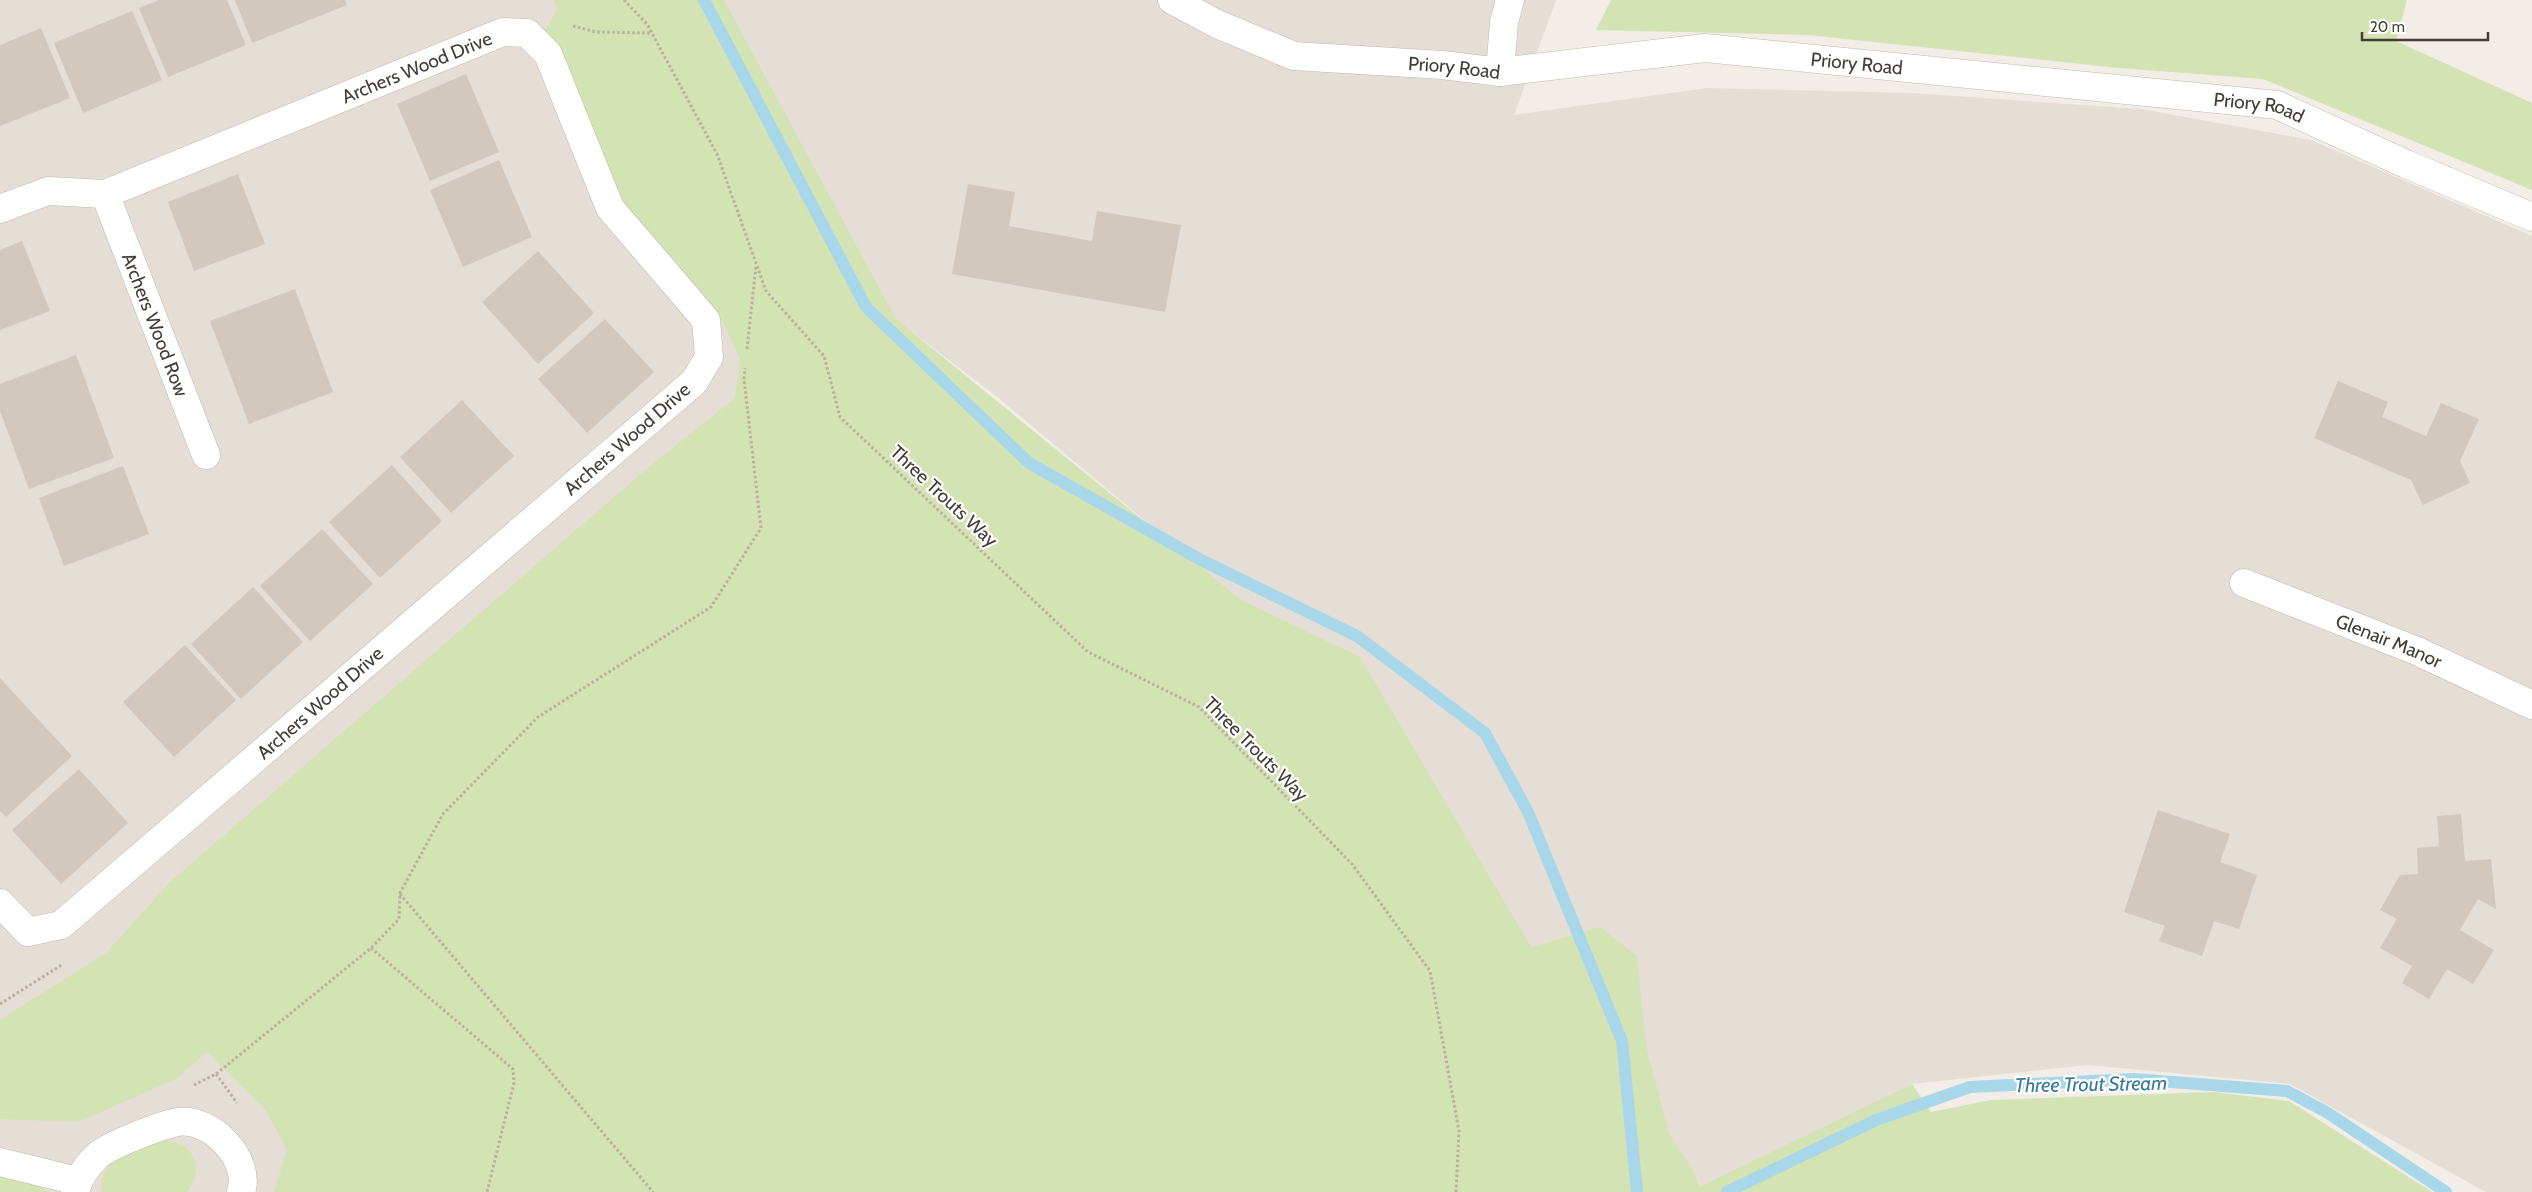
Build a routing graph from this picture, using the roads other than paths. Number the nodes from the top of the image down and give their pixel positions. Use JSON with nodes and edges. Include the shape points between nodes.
{"nodes":[{"id":1,"x":1172,"y":0,"type":"edge"},
{"id":2,"x":1510,"y":0,"type":"edge"},
{"id":3,"x":1500,"y":72,"type":"junction"},
{"id":4,"x":105,"y":194,"type":"junction"},
{"id":5,"x":0,"y":209,"type":"edge"},
{"id":6,"x":2532,"y":217,"type":"edge"},
{"id":7,"x":206,"y":454,"type":"dead end"},
{"id":8,"x":2244,"y":583,"type":"dead end"},
{"id":9,"x":2532,"y":705,"type":"edge"},
{"id":10,"x":0,"y":903,"type":"edge"},
{"id":11,"x":0,"y":1162,"type":"edge"},
{"id":12,"x":77,"y":1186,"type":"edge"},
{"id":13,"x":241,"y":1192,"type":"edge"}],
"edges":[{"from":1,"to":3,"type":"street","name":"Priory Road","via":[[1217,24],[1294,56]]},
{"from":2,"to":3,"type":"street","via":[[1504,22]]},
{"from":3,"to":6,"type":"street","name":"Priory Road","via":[[1705,48],[2277,105]]},
{"from":4,"to":5,"type":"street","name":"Archers Wood Drive","via":[[48,191]]},
{"from":4,"to":7,"type":"street","name":"Archers Wood Row"},
{"from":4,"to":10,"type":"street","name":"Archers Wood Drive","via":[[503,32],[527,32],[548,54],[610,208],[706,320],[709,357],[694,382],[61,925],[28,932]]},
{"from":8,"to":9,"type":"street","name":"Glenair Manor","via":[[2417,651]]},
{"from":11,"to":12,"type":"street"},
{"from":12,"to":13,"type":"street","via":[[98,1155],[136,1136],[179,1122],[198,1124],[230,1147],[241,1166]]}]}
